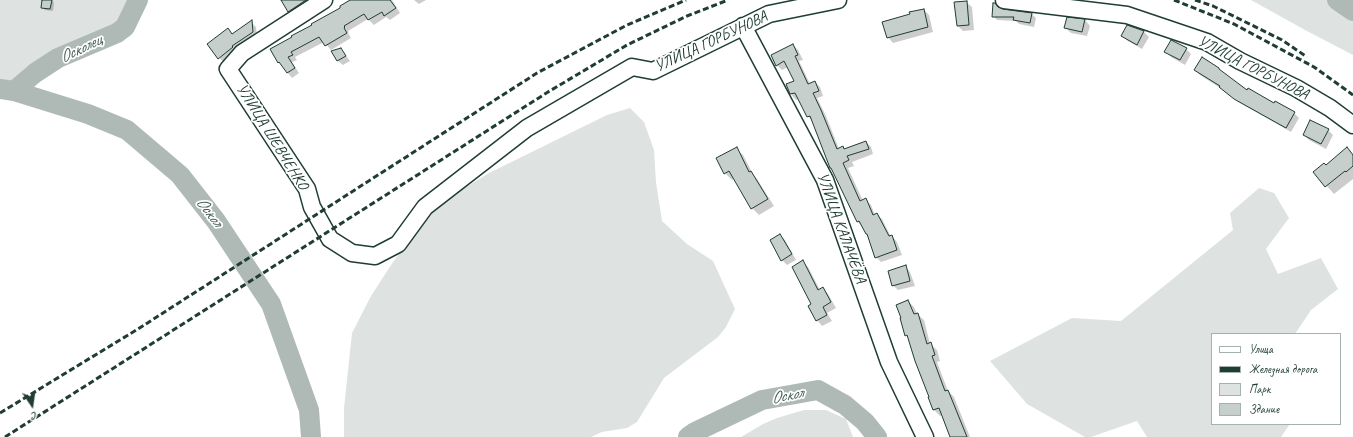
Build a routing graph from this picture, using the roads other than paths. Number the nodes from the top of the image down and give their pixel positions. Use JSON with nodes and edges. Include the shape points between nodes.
{"nodes":[{"id":1,"x":324,"y":0,"type":"edge"},
{"id":2,"x":838,"y":0,"type":"edge"},
{"id":3,"x":1004,"y":0,"type":"edge"},
{"id":4,"x":742,"y":26,"type":"junction"},
{"id":5,"x":1353,"y":125,"type":"edge"},
{"id":6,"x":527,"y":128,"type":"joint"},
{"id":7,"x":925,"y":437,"type":"edge"}],
"edges":[{"from":1,"to":6,"type":"street","name":"УЛИЦА ШЕВЧЕНКО","via":[[242,53],[228,69],[307,188],[312,207],[330,239],[352,253],[375,256],[398,244],[425,207]]},
{"from":2,"to":4,"type":"street","name":"УЛИЦА ГОРБУНОВА","via":[[815,12],[769,14]]},
{"from":3,"to":5,"type":"street","name":"УЛИЦА ГОРБУНОВА","via":[[1127,15],[1207,42],[1296,88]]},
{"from":4,"to":6,"type":"street","name":"УЛИЦА ГОРБУНОВА","via":[[653,71],[632,68]]},
{"from":4,"to":7,"type":"street","name":"УЛИЦА КАЛАЧЁВА","via":[[825,180],[889,362]]}]}
